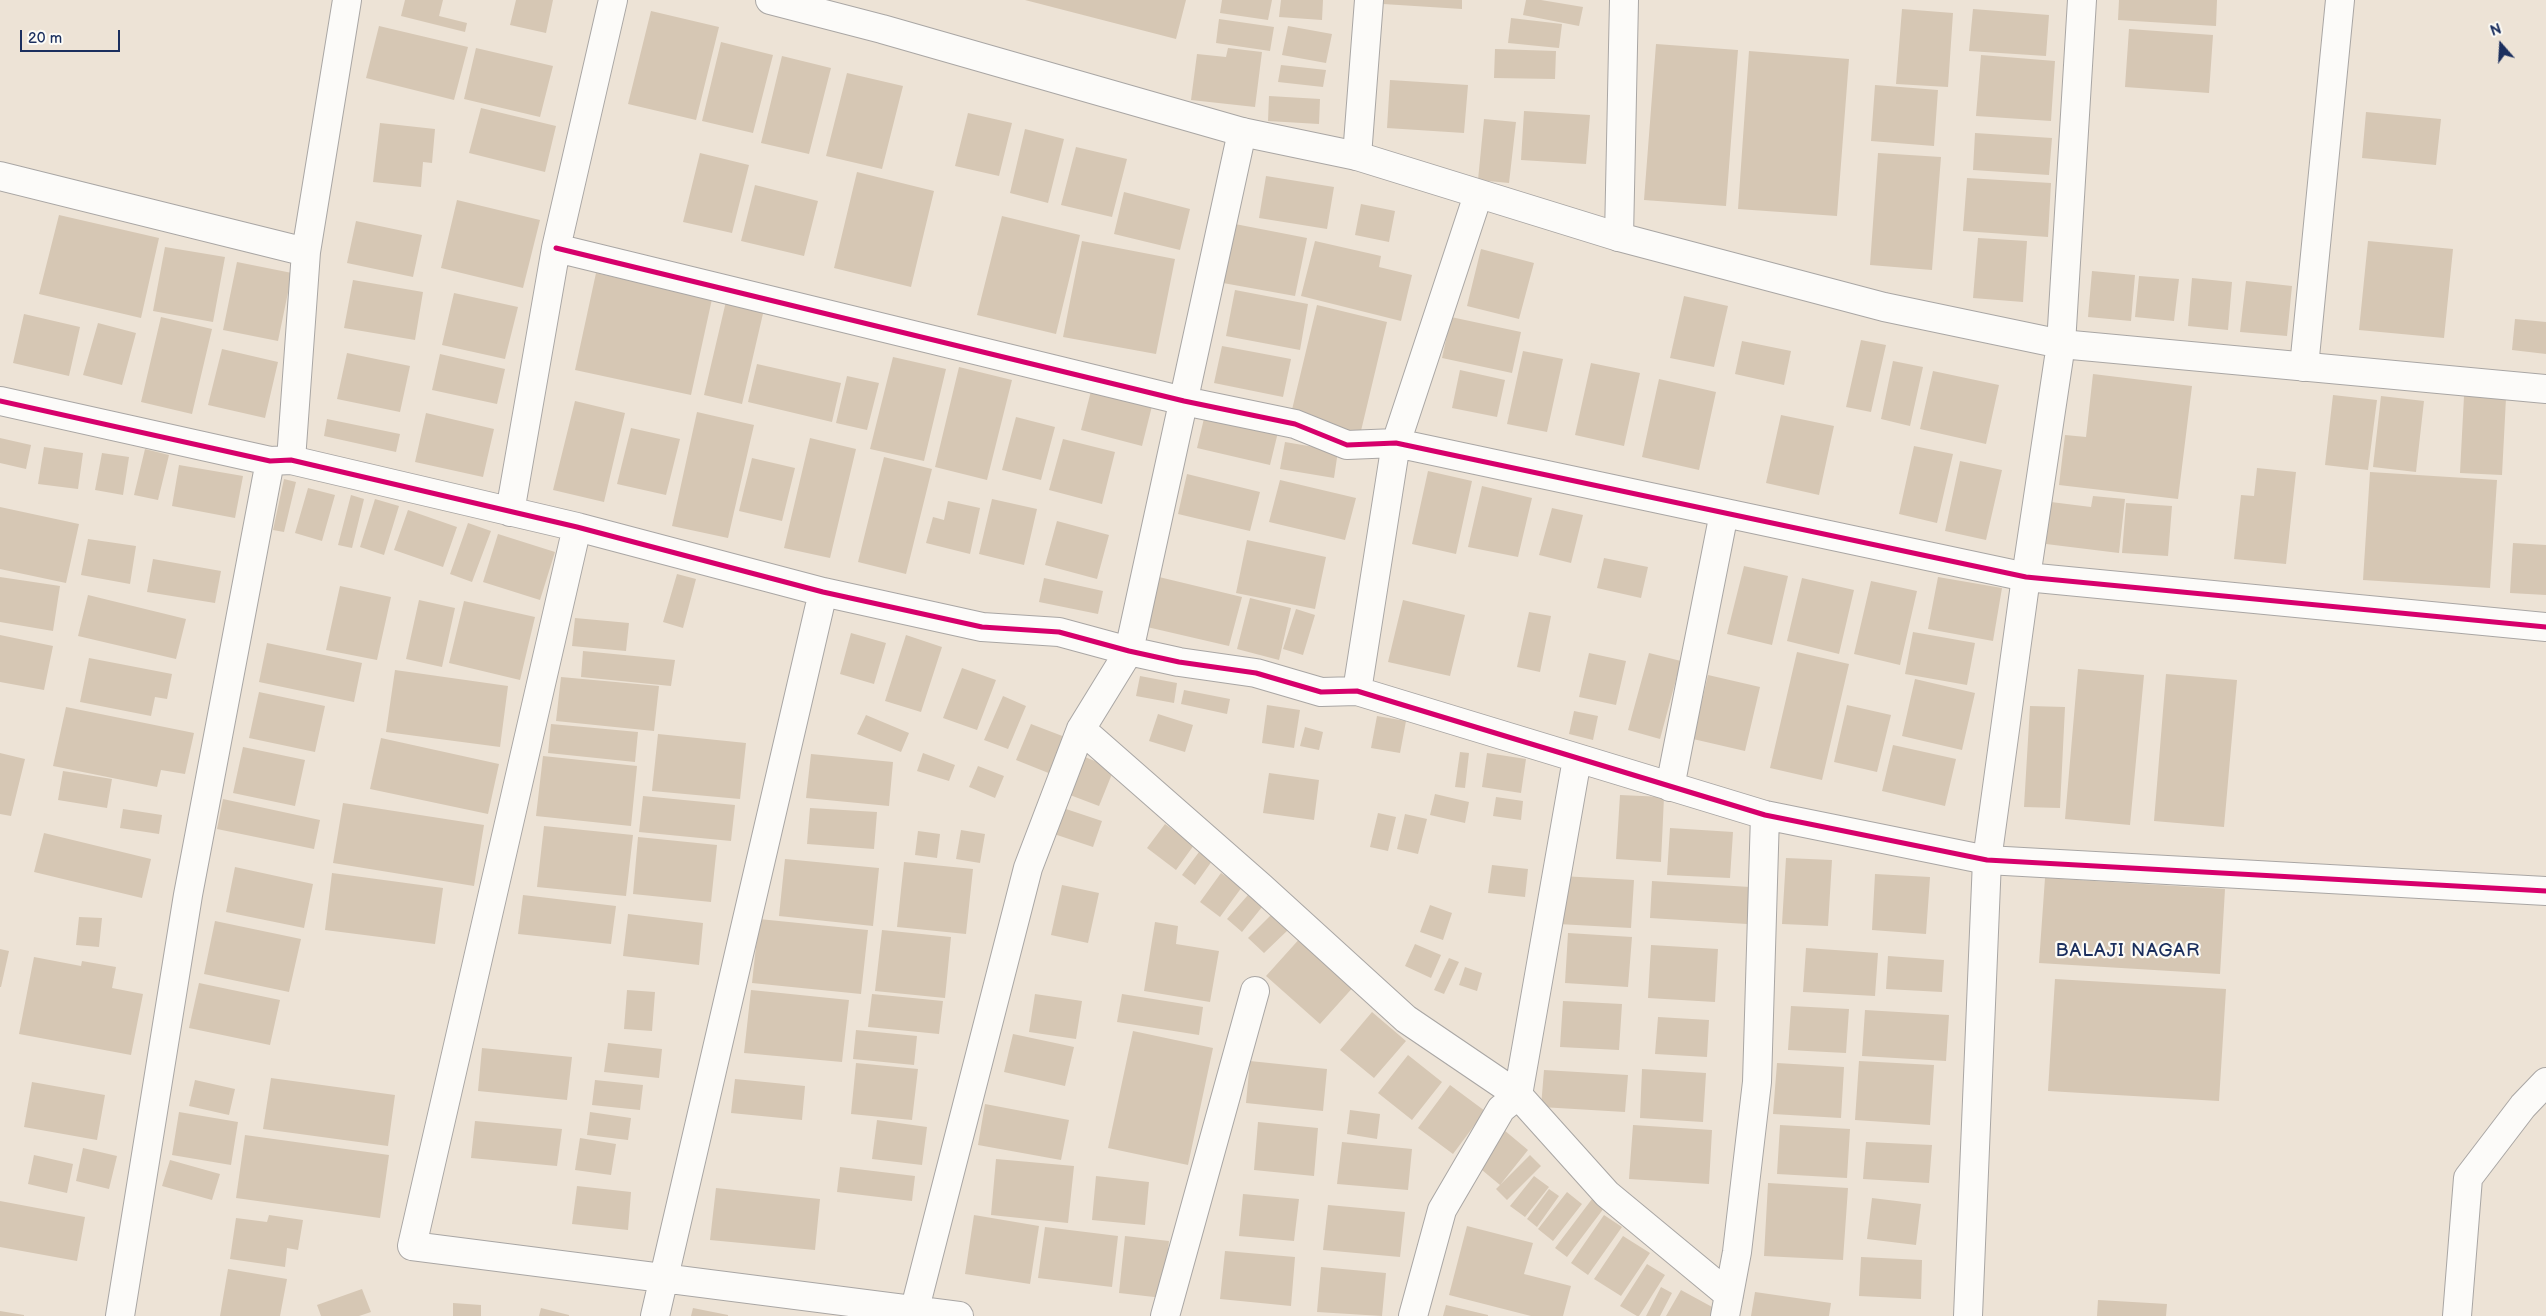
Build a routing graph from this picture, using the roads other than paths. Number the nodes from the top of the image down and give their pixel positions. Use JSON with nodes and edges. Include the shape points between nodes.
{"nodes":[{"id":1,"x":347,"y":0,"type":"edge"},
{"id":2,"x":613,"y":0,"type":"edge"},
{"id":3,"x":770,"y":0,"type":"edge"},
{"id":4,"x":1369,"y":0,"type":"edge"},
{"id":5,"x":1624,"y":0,"type":"edge"},
{"id":6,"x":2082,"y":0,"type":"edge"},
{"id":7,"x":2340,"y":0,"type":"edge"},
{"id":8,"x":1242,"y":132,"type":"junction"},
{"id":9,"x":1357,"y":156,"type":"junction"},
{"id":10,"x":0,"y":176,"type":"edge"},
{"id":11,"x":1478,"y":195,"type":"junction"},
{"id":12,"x":1619,"y":237,"type":"junction"},
{"id":13,"x":556,"y":248,"type":"junction"},
{"id":14,"x":306,"y":252,"type":"junction"},
{"id":15,"x":2061,"y":344,"type":"junction"},
{"id":16,"x":2304,"y":367,"type":"junction"},
{"id":17,"x":2546,"y":389,"type":"edge"},
{"id":18,"x":0,"y":401,"type":"edge"},
{"id":19,"x":1184,"y":401,"type":"junction"},
{"id":20,"x":1396,"y":443,"type":"junction"},
{"id":21,"x":280,"y":461,"type":"junction"},
{"id":22,"x":510,"y":512,"type":"junction"},
{"id":23,"x":1724,"y":513,"type":"junction"},
{"id":24,"x":577,"y":527,"type":"junction"},
{"id":25,"x":2026,"y":577,"type":"junction"},
{"id":26,"x":823,"y":592,"type":"junction"},
{"id":27,"x":2546,"y":627,"type":"edge"},
{"id":28,"x":1129,"y":651,"type":"junction"},
{"id":29,"x":1357,"y":692,"type":"junction"},
{"id":30,"x":1081,"y":729,"type":"junction"},
{"id":31,"x":1577,"y":758,"type":"junction"},
{"id":32,"x":1670,"y":787,"type":"junction"},
{"id":33,"x":1765,"y":815,"type":"junction"},
{"id":34,"x":1987,"y":860,"type":"junction"},
{"id":35,"x":2546,"y":891,"type":"edge"},
{"id":36,"x":1255,"y":991,"type":"dead end"},
{"id":37,"x":2546,"y":1082,"type":"edge"},
{"id":38,"x":1518,"y":1095,"type":"junction"},
{"id":39,"x":665,"y":1279,"type":"junction"},
{"id":40,"x":1727,"y":1306,"type":"edge"},
{"id":41,"x":913,"y":1313,"type":"edge"},
{"id":42,"x":120,"y":1316,"type":"edge"},
{"id":43,"x":655,"y":1316,"type":"edge"},
{"id":44,"x":960,"y":1316,"type":"edge"},
{"id":45,"x":1164,"y":1316,"type":"edge"},
{"id":46,"x":1413,"y":1316,"type":"edge"},
{"id":47,"x":1968,"y":1316,"type":"edge"},
{"id":48,"x":2457,"y":1316,"type":"edge"}],
"edges":[{"from":1,"to":14,"type":"street"},
{"from":2,"to":13,"type":"street"},
{"from":3,"to":8,"type":"street"},
{"from":4,"to":9,"type":"street"},
{"from":5,"to":12,"type":"street"},
{"from":6,"to":15,"type":"street"},
{"from":7,"to":16,"type":"street"},
{"from":8,"to":9,"type":"street"},
{"from":8,"to":19,"type":"street"},
{"from":9,"to":11,"type":"street"},
{"from":10,"to":14,"type":"street"},
{"from":11,"to":12,"type":"street"},
{"from":11,"to":20,"type":"street"},
{"from":12,"to":15,"type":"street","via":[[1884,307]]},
{"from":13,"to":19,"type":"street"},
{"from":13,"to":22,"type":"street"},
{"from":14,"to":21,"type":"street"},
{"from":15,"to":16,"type":"street"},
{"from":15,"to":25,"type":"street"},
{"from":16,"to":17,"type":"street"},
{"from":18,"to":21,"type":"street"},
{"from":19,"to":20,"type":"street","via":[[1295,424],[1346,445]]},
{"from":19,"to":28,"type":"street"},
{"from":20,"to":23,"type":"street"},
{"from":20,"to":29,"type":"street"},
{"from":21,"to":22,"type":"street"},
{"from":21,"to":42,"type":"street","via":[[188,895]]},
{"from":22,"to":24,"type":"street"},
{"from":23,"to":25,"type":"street"},
{"from":23,"to":32,"type":"street"},
{"from":24,"to":26,"type":"street"},
{"from":24,"to":39,"type":"street","via":[[412,1246]]},
{"from":25,"to":27,"type":"street"},
{"from":25,"to":34,"type":"street"},
{"from":26,"to":28,"type":"street","via":[[982,626],[1059,632]]},
{"from":26,"to":39,"type":"street"},
{"from":28,"to":29,"type":"street","via":[[1256,673],[1322,692]]},
{"from":28,"to":30,"type":"street"},
{"from":29,"to":31,"type":"street"},
{"from":30,"to":38,"type":"street","via":[[1406,1018]]},
{"from":30,"to":41,"type":"street","via":[[1028,868]]},
{"from":31,"to":32,"type":"street"},
{"from":31,"to":38,"type":"street"},
{"from":32,"to":33,"type":"street"},
{"from":33,"to":34,"type":"street"},
{"from":33,"to":40,"type":"street","via":[[1757,1082]]},
{"from":34,"to":35,"type":"street"},
{"from":34,"to":47,"type":"street"},
{"from":36,"to":45,"type":"street"},
{"from":37,"to":48,"type":"street","via":[[2523,1106],[2468,1178]]},
{"from":38,"to":40,"type":"street","via":[[1607,1194]]},
{"from":38,"to":46,"type":"street","via":[[1501,1109],[1442,1210]]},
{"from":39,"to":41,"type":"street"},
{"from":39,"to":43,"type":"street"},
{"from":41,"to":44,"type":"street"}]}
